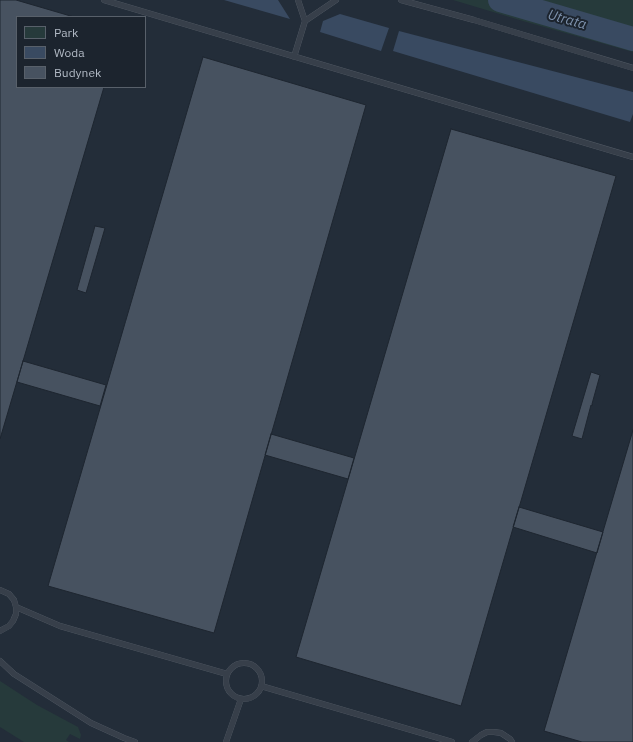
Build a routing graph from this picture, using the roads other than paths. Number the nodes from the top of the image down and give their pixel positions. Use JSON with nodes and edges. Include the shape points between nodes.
{"nodes":[{"id":1,"x":104,"y":0,"type":"edge"},
{"id":2,"x":298,"y":0,"type":"edge"},
{"id":3,"x":336,"y":0,"type":"edge"},
{"id":4,"x":401,"y":0,"type":"edge"},
{"id":5,"x":305,"y":20,"type":"junction"},
{"id":6,"x":294,"y":57,"type":"junction"},
{"id":7,"x":633,"y":68,"type":"edge"},
{"id":8,"x":633,"y":157,"type":"edge"},
{"id":9,"x":0,"y":590,"type":"edge"},
{"id":10,"x":16,"y":607,"type":"junction"},
{"id":11,"x":0,"y":631,"type":"edge"},
{"id":12,"x":0,"y":661,"type":"edge"},
{"id":13,"x":227,"y":674,"type":"junction"},
{"id":14,"x":261,"y":686,"type":"junction"},
{"id":15,"x":241,"y":699,"type":"junction"},
{"id":16,"x":229,"y":731,"type":"junction"},
{"id":17,"x":135,"y":742,"type":"edge"},
{"id":18,"x":226,"y":742,"type":"edge"},
{"id":19,"x":230,"y":742,"type":"edge"},
{"id":20,"x":452,"y":742,"type":"edge"},
{"id":21,"x":472,"y":742,"type":"edge"},
{"id":22,"x":512,"y":742,"type":"edge"}],
"edges":[{"from":1,"to":6,"type":"lane"},
{"from":2,"to":5,"type":"lane"},
{"from":3,"to":5,"type":"lane"},
{"from":4,"to":7,"type":"lane"},
{"from":5,"to":6,"type":"lane"},
{"from":6,"to":8,"type":"lane"},
{"from":9,"to":10,"type":"lane","via":[[10,594]]},
{"from":10,"to":11,"type":"lane","via":[[14,621]]},
{"from":10,"to":13,"type":"lane","via":[[60,626]]},
{"from":12,"to":17,"type":"lane","via":[[14,674],[90,723]]},
{"from":13,"to":14,"type":"lane","via":[[236,665],[249,664],[259,670]]},
{"from":13,"to":15,"type":"lane","via":[[228,690]]},
{"from":14,"to":15,"type":"lane","via":[[251,698]]},
{"from":14,"to":20,"type":"lane"},
{"from":15,"to":16,"type":"lane"},
{"from":16,"to":18,"type":"lane"},
{"from":16,"to":19,"type":"lane"},
{"from":21,"to":22,"type":"lane","via":[[481,734],[494,732],[501,733]]}]}
